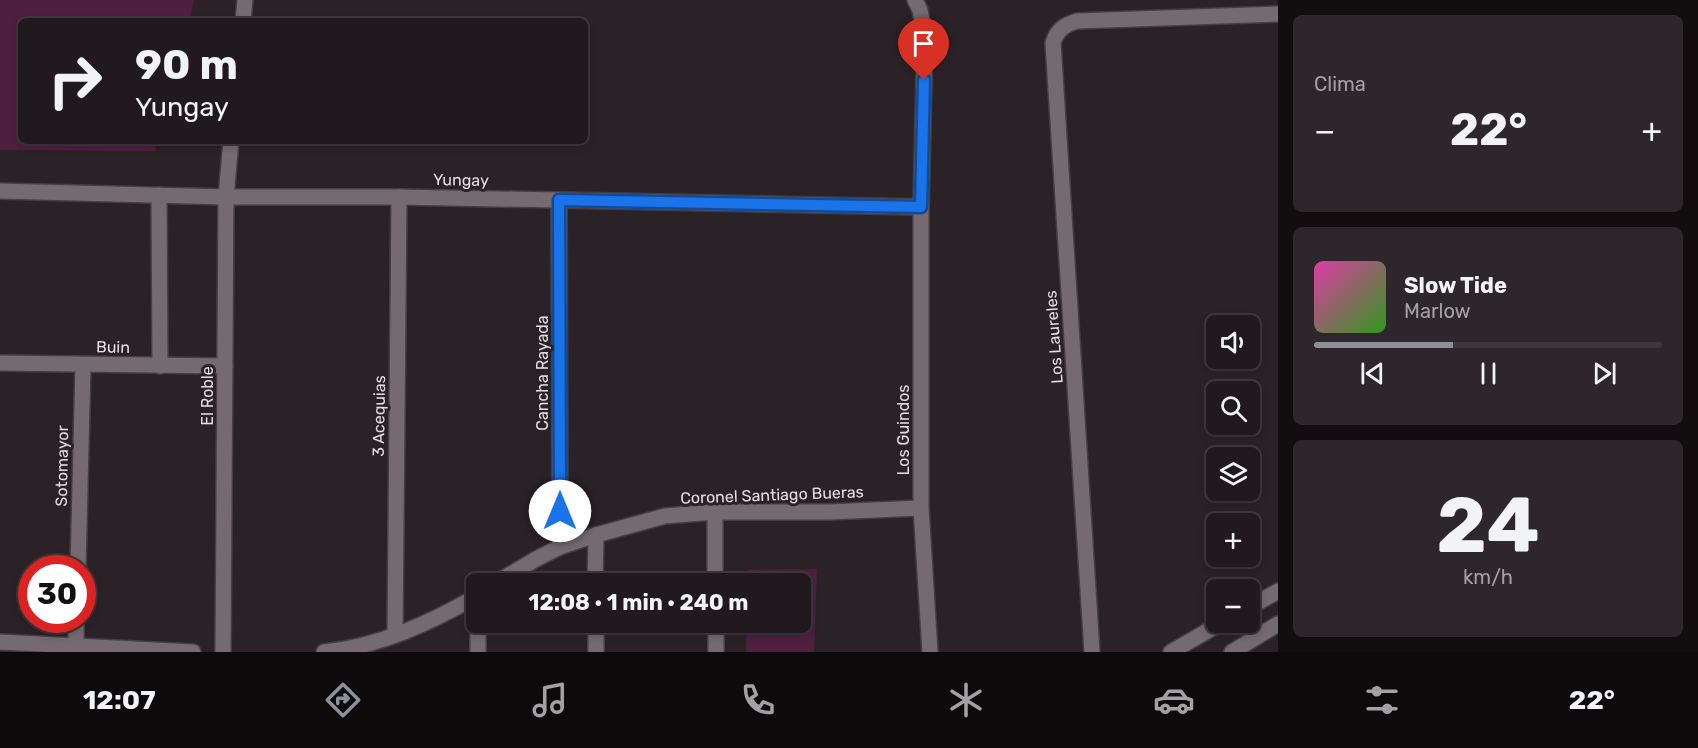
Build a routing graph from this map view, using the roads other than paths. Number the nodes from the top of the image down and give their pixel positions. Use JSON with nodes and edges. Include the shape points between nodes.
{"nodes":[{"id":1,"x":244,"y":0,"type":"edge"},
{"id":2,"x":915,"y":0,"type":"edge"},
{"id":3,"x":1278,"y":14,"type":"edge"},
{"id":4,"x":243,"y":18,"type":"edge"},
{"id":5,"x":231,"y":144,"type":"edge"},
{"id":6,"x":0,"y":191,"type":"edge"},
{"id":7,"x":159,"y":195,"type":"junction"},
{"id":8,"x":226,"y":197,"type":"junction"},
{"id":9,"x":399,"y":197,"type":"junction"},
{"id":10,"x":559,"y":200,"type":"junction"},
{"id":11,"x":921,"y":207,"type":"junction"},
{"id":12,"x":0,"y":363,"type":"edge"},
{"id":13,"x":83,"y":365,"type":"junction"},
{"id":14,"x":160,"y":366,"type":"junction"},
{"id":15,"x":225,"y":366,"type":"junction"},
{"id":16,"x":921,"y":508,"type":"junction"},
{"id":17,"x":715,"y":513,"type":"junction"},
{"id":18,"x":596,"y":535,"type":"junction"},
{"id":19,"x":561,"y":547,"type":"junction"},
{"id":20,"x":78,"y":555,"type":"edge"},
{"id":21,"x":512,"y":573,"type":"edge"},
{"id":22,"x":595,"y":573,"type":"edge"},
{"id":23,"x":715,"y":573,"type":"edge"},
{"id":24,"x":1278,"y":591,"type":"edge"},
{"id":25,"x":1260,"y":601,"type":"edge"},
{"id":26,"x":466,"y":602,"type":"edge"},
{"id":27,"x":1278,"y":624,"type":"edge"},
{"id":28,"x":1206,"y":632,"type":"edge"},
{"id":29,"x":76,"y":633,"type":"edge"},
{"id":30,"x":477,"y":633,"type":"edge"},
{"id":31,"x":596,"y":633,"type":"edge"},
{"id":32,"x":716,"y":633,"type":"edge"},
{"id":33,"x":395,"y":635,"type":"junction"},
{"id":34,"x":0,"y":642,"type":"edge"},
{"id":35,"x":365,"y":648,"type":"edge"},
{"id":36,"x":76,"y":649,"type":"edge"},
{"id":37,"x":193,"y":652,"type":"edge"},
{"id":38,"x":223,"y":652,"type":"edge"},
{"id":39,"x":324,"y":652,"type":"edge"},
{"id":40,"x":478,"y":652,"type":"edge"},
{"id":41,"x":596,"y":652,"type":"edge"},
{"id":42,"x":716,"y":652,"type":"edge"},
{"id":43,"x":930,"y":652,"type":"edge"},
{"id":44,"x":1092,"y":652,"type":"edge"},
{"id":45,"x":1171,"y":652,"type":"edge"},
{"id":46,"x":1232,"y":652,"type":"edge"}],
"edges":[{"from":1,"to":4,"type":"street"},
{"from":2,"to":11,"type":"street","name":"Los Guindos","via":[[925,38]]},
{"from":3,"to":44,"type":"street","name":"Los Laureles","via":[[1077,21],[1056,33],[1053,43]]},
{"from":5,"to":8,"type":"street","name":"El Roble"},
{"from":6,"to":7,"type":"street","name":"Yungay"},
{"from":7,"to":8,"type":"street","name":"Yungay"},
{"from":7,"to":14,"type":"street"},
{"from":8,"to":9,"type":"street","name":"Yungay"},
{"from":8,"to":15,"type":"street","name":"El Roble"},
{"from":9,"to":10,"type":"street","name":"Yungay"},
{"from":9,"to":33,"type":"street","name":"3 Acequias"},
{"from":10,"to":11,"type":"street","name":"Yungay"},
{"from":10,"to":19,"type":"street","name":"Cancha Rayada"},
{"from":11,"to":16,"type":"street","name":"Los Guindos"},
{"from":12,"to":13,"type":"street","name":"Buin"},
{"from":13,"to":14,"type":"street","name":"Buin"},
{"from":13,"to":20,"type":"street","name":"Sotomayor"},
{"from":14,"to":15,"type":"street","name":"Buin"},
{"from":15,"to":38,"type":"street","name":"El Roble"},
{"from":16,"to":17,"type":"street","name":"Coronel Santiago Bueras"},
{"from":16,"to":43,"type":"street","name":"Los Guindos"},
{"from":17,"to":18,"type":"street","name":"Coronel Santiago Bueras","via":[[665,516]]},
{"from":17,"to":23,"type":"street"},
{"from":18,"to":19,"type":"street","name":"Coronel Santiago Bueras"},
{"from":18,"to":22,"type":"street"},
{"from":19,"to":21,"type":"street","name":"Coronel Santiago Bueras"},
{"from":24,"to":25,"type":"street"},
{"from":26,"to":33,"type":"street"},
{"from":27,"to":46,"type":"street"},
{"from":28,"to":45,"type":"street"},
{"from":29,"to":36,"type":"street"},
{"from":30,"to":40,"type":"street"},
{"from":31,"to":41,"type":"street"},
{"from":32,"to":42,"type":"street"},
{"from":33,"to":35,"type":"street"},
{"from":34,"to":36,"type":"street"},
{"from":35,"to":39,"type":"street"},
{"from":36,"to":37,"type":"street"}]}
